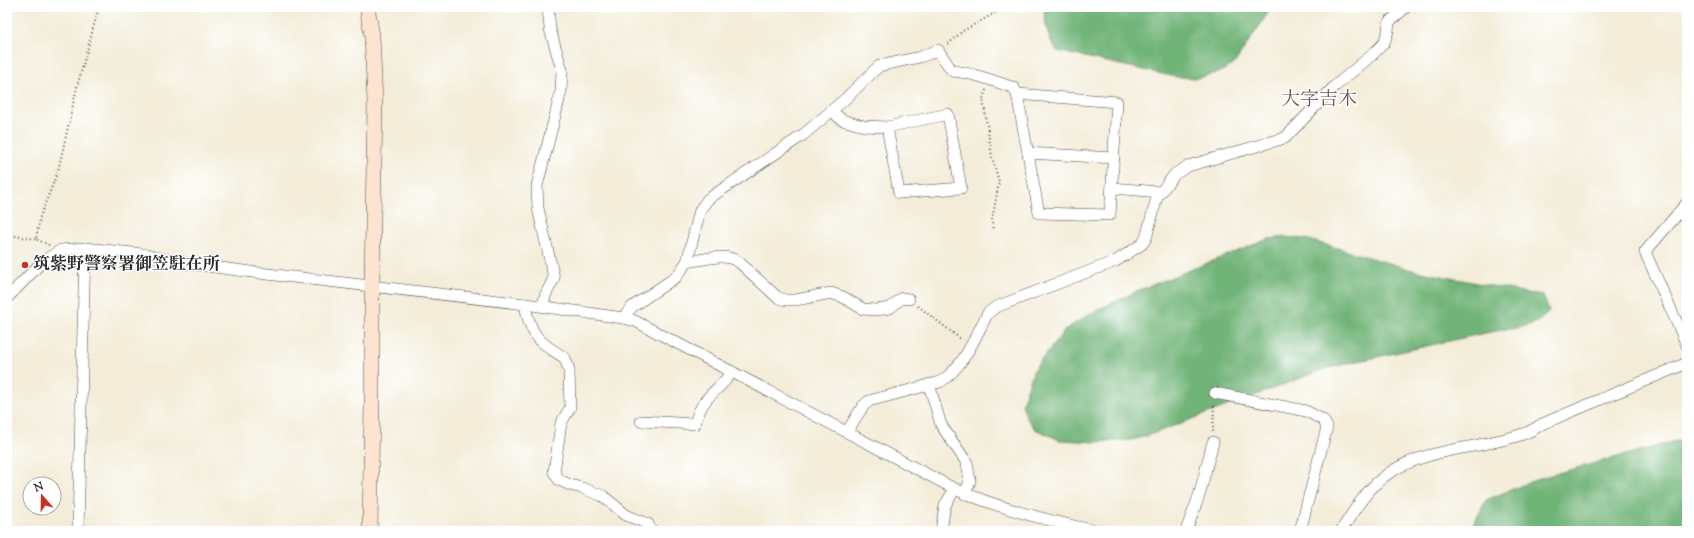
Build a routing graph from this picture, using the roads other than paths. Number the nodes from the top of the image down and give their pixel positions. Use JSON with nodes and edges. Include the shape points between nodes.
{"nodes":[{"id":1,"x":367,"y":7,"type":"edge"},
{"id":2,"x":548,"y":7,"type":"edge"},
{"id":3,"x":1406,"y":7,"type":"edge"},
{"id":4,"x":1017,"y":94,"type":"junction"},
{"id":5,"x":832,"y":111,"type":"junction"},
{"id":6,"x":887,"y":127,"type":"junction"},
{"id":7,"x":1028,"y":153,"type":"junction"},
{"id":8,"x":1114,"y":158,"type":"junction"},
{"id":9,"x":1112,"y":188,"type":"junction"},
{"id":10,"x":1160,"y":192,"type":"junction"},
{"id":11,"x":1687,"y":203,"type":"edge"},
{"id":12,"x":85,"y":248,"type":"junction"},
{"id":13,"x":687,"y":262,"type":"junction"},
{"id":14,"x":372,"y":285,"type":"junction"},
{"id":15,"x":7,"y":298,"type":"edge"},
{"id":16,"x":909,"y":299,"type":"road end"},
{"id":17,"x":524,"y":304,"type":"junction"},
{"id":18,"x":543,"y":306,"type":"junction"},
{"id":19,"x":623,"y":318,"type":"junction"},
{"id":20,"x":1687,"y":345,"type":"edge"},
{"id":21,"x":1687,"y":363,"type":"edge"},
{"id":22,"x":732,"y":372,"type":"junction"},
{"id":23,"x":929,"y":384,"type":"junction"},
{"id":24,"x":1215,"y":393,"type":"road end"},
{"id":25,"x":641,"y":422,"type":"dead end"},
{"id":26,"x":847,"y":432,"type":"junction"},
{"id":27,"x":1212,"y":442,"type":"road end"},
{"id":28,"x":960,"y":492,"type":"junction"},
{"id":29,"x":78,"y":531,"type":"edge"},
{"id":30,"x":370,"y":531,"type":"edge"},
{"id":31,"x":651,"y":531,"type":"edge"},
{"id":32,"x":941,"y":531,"type":"edge"},
{"id":33,"x":1097,"y":531,"type":"edge"},
{"id":34,"x":1186,"y":531,"type":"edge"},
{"id":35,"x":1300,"y":531,"type":"edge"},
{"id":36,"x":1341,"y":531,"type":"edge"}],
"edges":[{"from":1,"to":14,"type":"street","via":[[372,36],[375,102]]},
{"from":2,"to":18,"type":"street","via":[[550,29],[562,70],[561,91],[536,186],[538,208],[554,278]]},
{"from":3,"to":10,"type":"street","via":[[1389,22],[1384,43],[1334,87],[1285,138],[1188,166],[1175,174]]},
{"from":4,"to":5,"type":"street","via":[[1014,88],[966,72],[952,71],[938,50],[920,57],[879,66]]},
{"from":4,"to":7,"type":"street"},
{"from":4,"to":8,"type":"street","via":[[1117,102]]},
{"from":5,"to":6,"type":"street","via":[[842,120],[864,126]]},
{"from":5,"to":13,"type":"street","via":[[803,135],[708,200],[700,210]]},
{"from":6,"to":6,"type":"street","via":[[948,114],[961,188],[899,192]]},
{"from":7,"to":8,"type":"street"},
{"from":7,"to":9,"type":"street","via":[[1039,213],[1110,215]]},
{"from":8,"to":9,"type":"street"},
{"from":9,"to":10,"type":"street"},
{"from":10,"to":23,"type":"street","via":[[1142,244],[1116,261],[996,307],[988,313],[960,364],[948,377]]},
{"from":11,"to":20,"type":"street","via":[[1645,252]]},
{"from":12,"to":14,"type":"street","via":[[142,254],[184,263],[267,274]]},
{"from":12,"to":15,"type":"street","via":[[61,250],[42,262]]},
{"from":12,"to":29,"type":"street"},
{"from":13,"to":16,"type":"street","via":[[713,257],[732,258],[777,297],[786,300],[832,293],[864,309],[876,310],[890,308],[902,298]]},
{"from":13,"to":19,"type":"street","via":[[676,277],[632,307]]},
{"from":14,"to":17,"type":"street"},
{"from":14,"to":30,"type":"street"},
{"from":17,"to":18,"type":"street"},
{"from":17,"to":31,"type":"street","via":[[533,333],[543,344],[565,358],[569,370],[570,408],[561,423],[554,472],[559,480],[603,496],[626,515],[648,524]]},
{"from":18,"to":19,"type":"street"},
{"from":19,"to":22,"type":"street","via":[[635,321]]},
{"from":21,"to":36,"type":"street","via":[[1523,434],[1406,464],[1389,473],[1369,492]]},
{"from":22,"to":25,"type":"street","via":[[726,381],[705,399],[695,424]]},
{"from":22,"to":26,"type":"street"},
{"from":23,"to":26,"type":"street","via":[[869,400]]},
{"from":23,"to":28,"type":"street","via":[[941,425],[967,463],[970,480]]},
{"from":24,"to":35,"type":"street","via":[[1306,412],[1323,420],[1328,427]]},
{"from":26,"to":28,"type":"street"},
{"from":27,"to":34,"type":"street","via":[[1199,496]]},
{"from":28,"to":32,"type":"street","via":[[945,504]]},
{"from":28,"to":33,"type":"street","via":[[1032,516]]}]}
